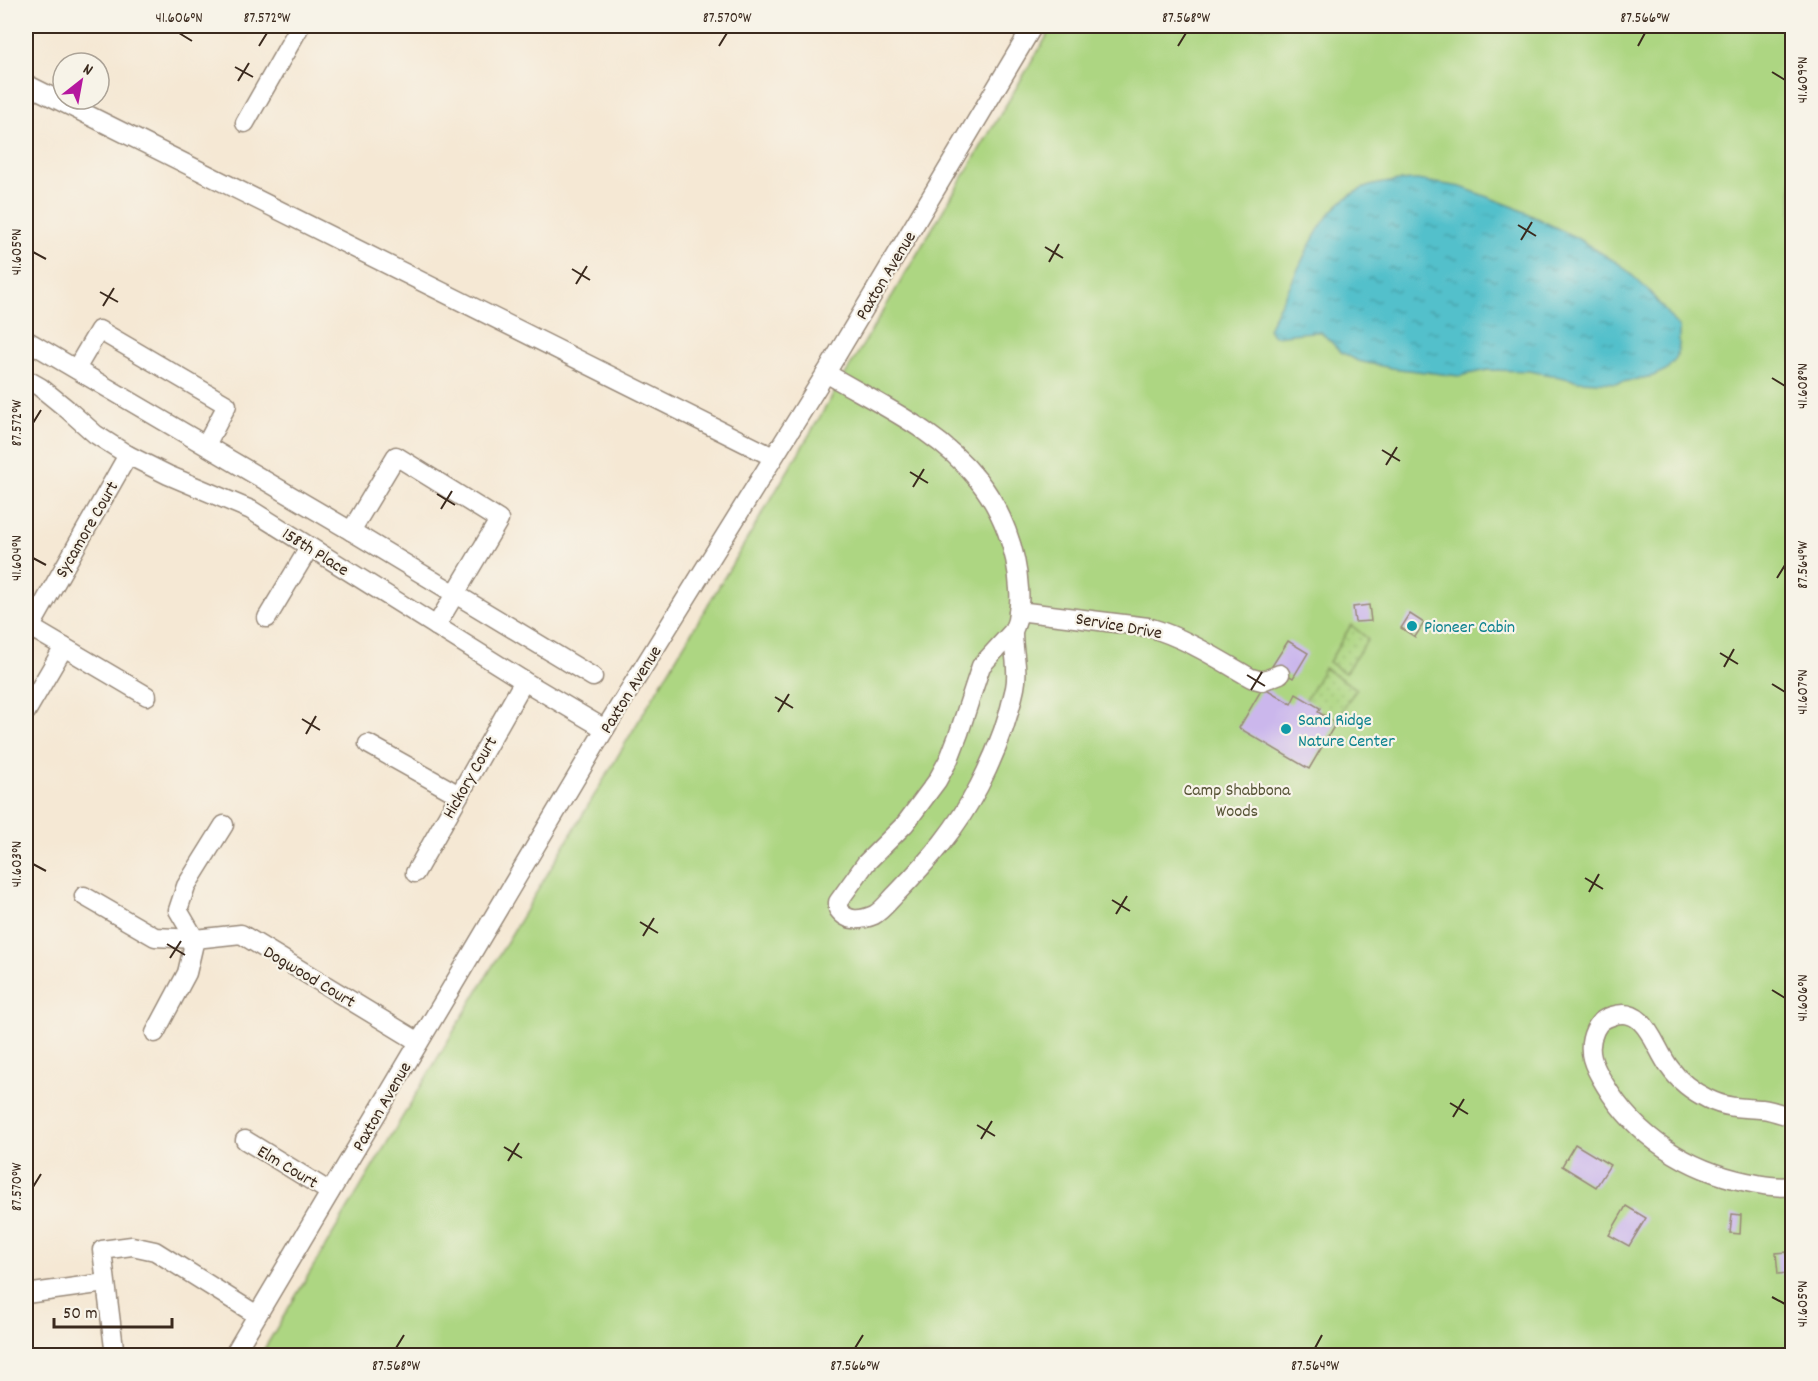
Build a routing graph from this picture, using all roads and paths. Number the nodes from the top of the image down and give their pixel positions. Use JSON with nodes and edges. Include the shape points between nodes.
{"nodes":[{"id":1,"x":300,"y":26,"type":"edge"},
{"id":2,"x":1033,"y":26,"type":"edge"},
{"id":3,"x":26,"y":84,"type":"edge"},
{"id":4,"x":245,"y":123,"type":"dead end"},
{"id":5,"x":26,"y":339,"type":"edge"},
{"id":6,"x":76,"y":369,"type":"junction"},
{"id":7,"x":826,"y":374,"type":"junction"},
{"id":8,"x":26,"y":379,"type":"edge"},
{"id":9,"x":206,"y":446,"type":"junction"},
{"id":10,"x":129,"y":455,"type":"junction"},
{"id":11,"x":773,"y":457,"type":"junction"},
{"id":12,"x":351,"y":531,"type":"junction"},
{"id":13,"x":309,"y":548,"type":"junction"},
{"id":14,"x":455,"y":594,"type":"junction"},
{"id":15,"x":1018,"y":611,"type":"junction"},
{"id":16,"x":267,"y":618,"type":"dead end"},
{"id":17,"x":436,"y":626,"type":"junction"},
{"id":18,"x":28,"y":631,"type":"edge"},
{"id":19,"x":1013,"y":632,"type":"junction"},
{"id":20,"x":64,"y":647,"type":"junction"},
{"id":21,"x":1280,"y":674,"type":"dead end"},
{"id":22,"x":593,"y":677,"type":"dead end"},
{"id":23,"x":33,"y":681,"type":"edge"},
{"id":24,"x":524,"y":681,"type":"junction"},
{"id":25,"x":147,"y":696,"type":"dead end"},
{"id":26,"x":26,"y":712,"type":"edge"},
{"id":27,"x":605,"y":729,"type":"junction"},
{"id":28,"x":368,"y":744,"type":"dead end"},
{"id":29,"x":459,"y":795,"type":"junction"},
{"id":30,"x":224,"y":825,"type":"dead end"},
{"id":31,"x":415,"y":873,"type":"dead end"},
{"id":32,"x":84,"y":896,"type":"dead end"},
{"id":33,"x":195,"y":939,"type":"junction"},
{"id":34,"x":156,"y":1033,"type":"dead end"},
{"id":35,"x":419,"y":1042,"type":"junction"},
{"id":36,"x":1792,"y":1117,"type":"edge"},
{"id":37,"x":245,"y":1140,"type":"dead end"},
{"id":38,"x":1792,"y":1186,"type":"edge"},
{"id":39,"x":330,"y":1192,"type":"junction"},
{"id":40,"x":105,"y":1283,"type":"junction"},
{"id":41,"x":26,"y":1294,"type":"edge"},
{"id":42,"x":257,"y":1315,"type":"junction"},
{"id":43,"x":115,"y":1356,"type":"edge"},
{"id":44,"x":233,"y":1356,"type":"edge"}],
"edges":[{"from":1,"to":4,"type":"street"},
{"from":2,"to":7,"type":"street","name":"Paxton Avenue"},
{"from":3,"to":11,"type":"street"},
{"from":5,"to":6,"type":"street"},
{"from":6,"to":9,"type":"street"},
{"from":6,"to":9,"type":"street","via":[[99,330],[227,405]]},
{"from":7,"to":11,"type":"street","name":"Paxton Avenue"},
{"from":7,"to":15,"type":"street","via":[[942,444],[963,461],[980,482],[1008,534],[1016,565]]},
{"from":8,"to":10,"type":"street","name":"158th Place","via":[[95,434]]},
{"from":9,"to":12,"type":"street"},
{"from":10,"to":13,"type":"street","name":"158th Place","via":[[251,510]]},
{"from":10,"to":18,"type":"street","name":"Sycamore Court"},
{"from":11,"to":27,"type":"street","name":"Paxton Avenue"},
{"from":12,"to":14,"type":"street"},
{"from":12,"to":14,"type":"street","via":[[396,456],[500,520]]},
{"from":13,"to":16,"type":"street"},
{"from":13,"to":17,"type":"street","name":"158th Place"},
{"from":14,"to":17,"type":"street"},
{"from":14,"to":22,"type":"street"},
{"from":15,"to":19,"type":"street"},
{"from":15,"to":21,"type":"street","name":"Service Drive","via":[[1148,627],[1192,644],[1251,678],[1262,681]]},
{"from":17,"to":24,"type":"street","name":"158th Place"},
{"from":18,"to":20,"type":"street"},
{"from":19,"to":19,"type":"street","via":[[981,666],[959,733],[937,781],[905,824],[866,862],[838,902],[838,909],[850,920],[876,915],[949,837],[980,785],[1016,685]]},
{"from":20,"to":23,"type":"street"},
{"from":20,"to":25,"type":"street"},
{"from":23,"to":26,"type":"street"},
{"from":24,"to":27,"type":"street","name":"158th Place"},
{"from":24,"to":29,"type":"street","name":"Hickory Court"},
{"from":27,"to":35,"type":"street","name":"Paxton Avenue"},
{"from":28,"to":29,"type":"street"},
{"from":29,"to":31,"type":"street","name":"Hickory Court"},
{"from":30,"to":33,"type":"street","via":[[186,886],[178,910]]},
{"from":32,"to":33,"type":"street","name":"Dogwood Court","via":[[155,937]]},
{"from":33,"to":34,"type":"street","via":[[187,973]]},
{"from":33,"to":35,"type":"street","name":"Dogwood Court","via":[[241,934]]},
{"from":35,"to":39,"type":"street","name":"Paxton Avenue"},
{"from":36,"to":38,"type":"street","via":[[1764,1109],[1722,1105],[1693,1090],[1669,1067],[1646,1026],[1629,1014],[1608,1017],[1599,1022],[1594,1032],[1590,1054],[1596,1071],[1621,1109],[1660,1146],[1712,1173],[1767,1185]]},
{"from":37,"to":39,"type":"street","name":"Elm Court"},
{"from":39,"to":42,"type":"street","name":"Paxton Avenue"},
{"from":40,"to":41,"type":"street"},
{"from":40,"to":42,"type":"street","via":[[102,1250],[132,1246],[155,1251]]},
{"from":40,"to":43,"type":"street"},
{"from":42,"to":44,"type":"street","name":"Paxton Avenue"}]}
